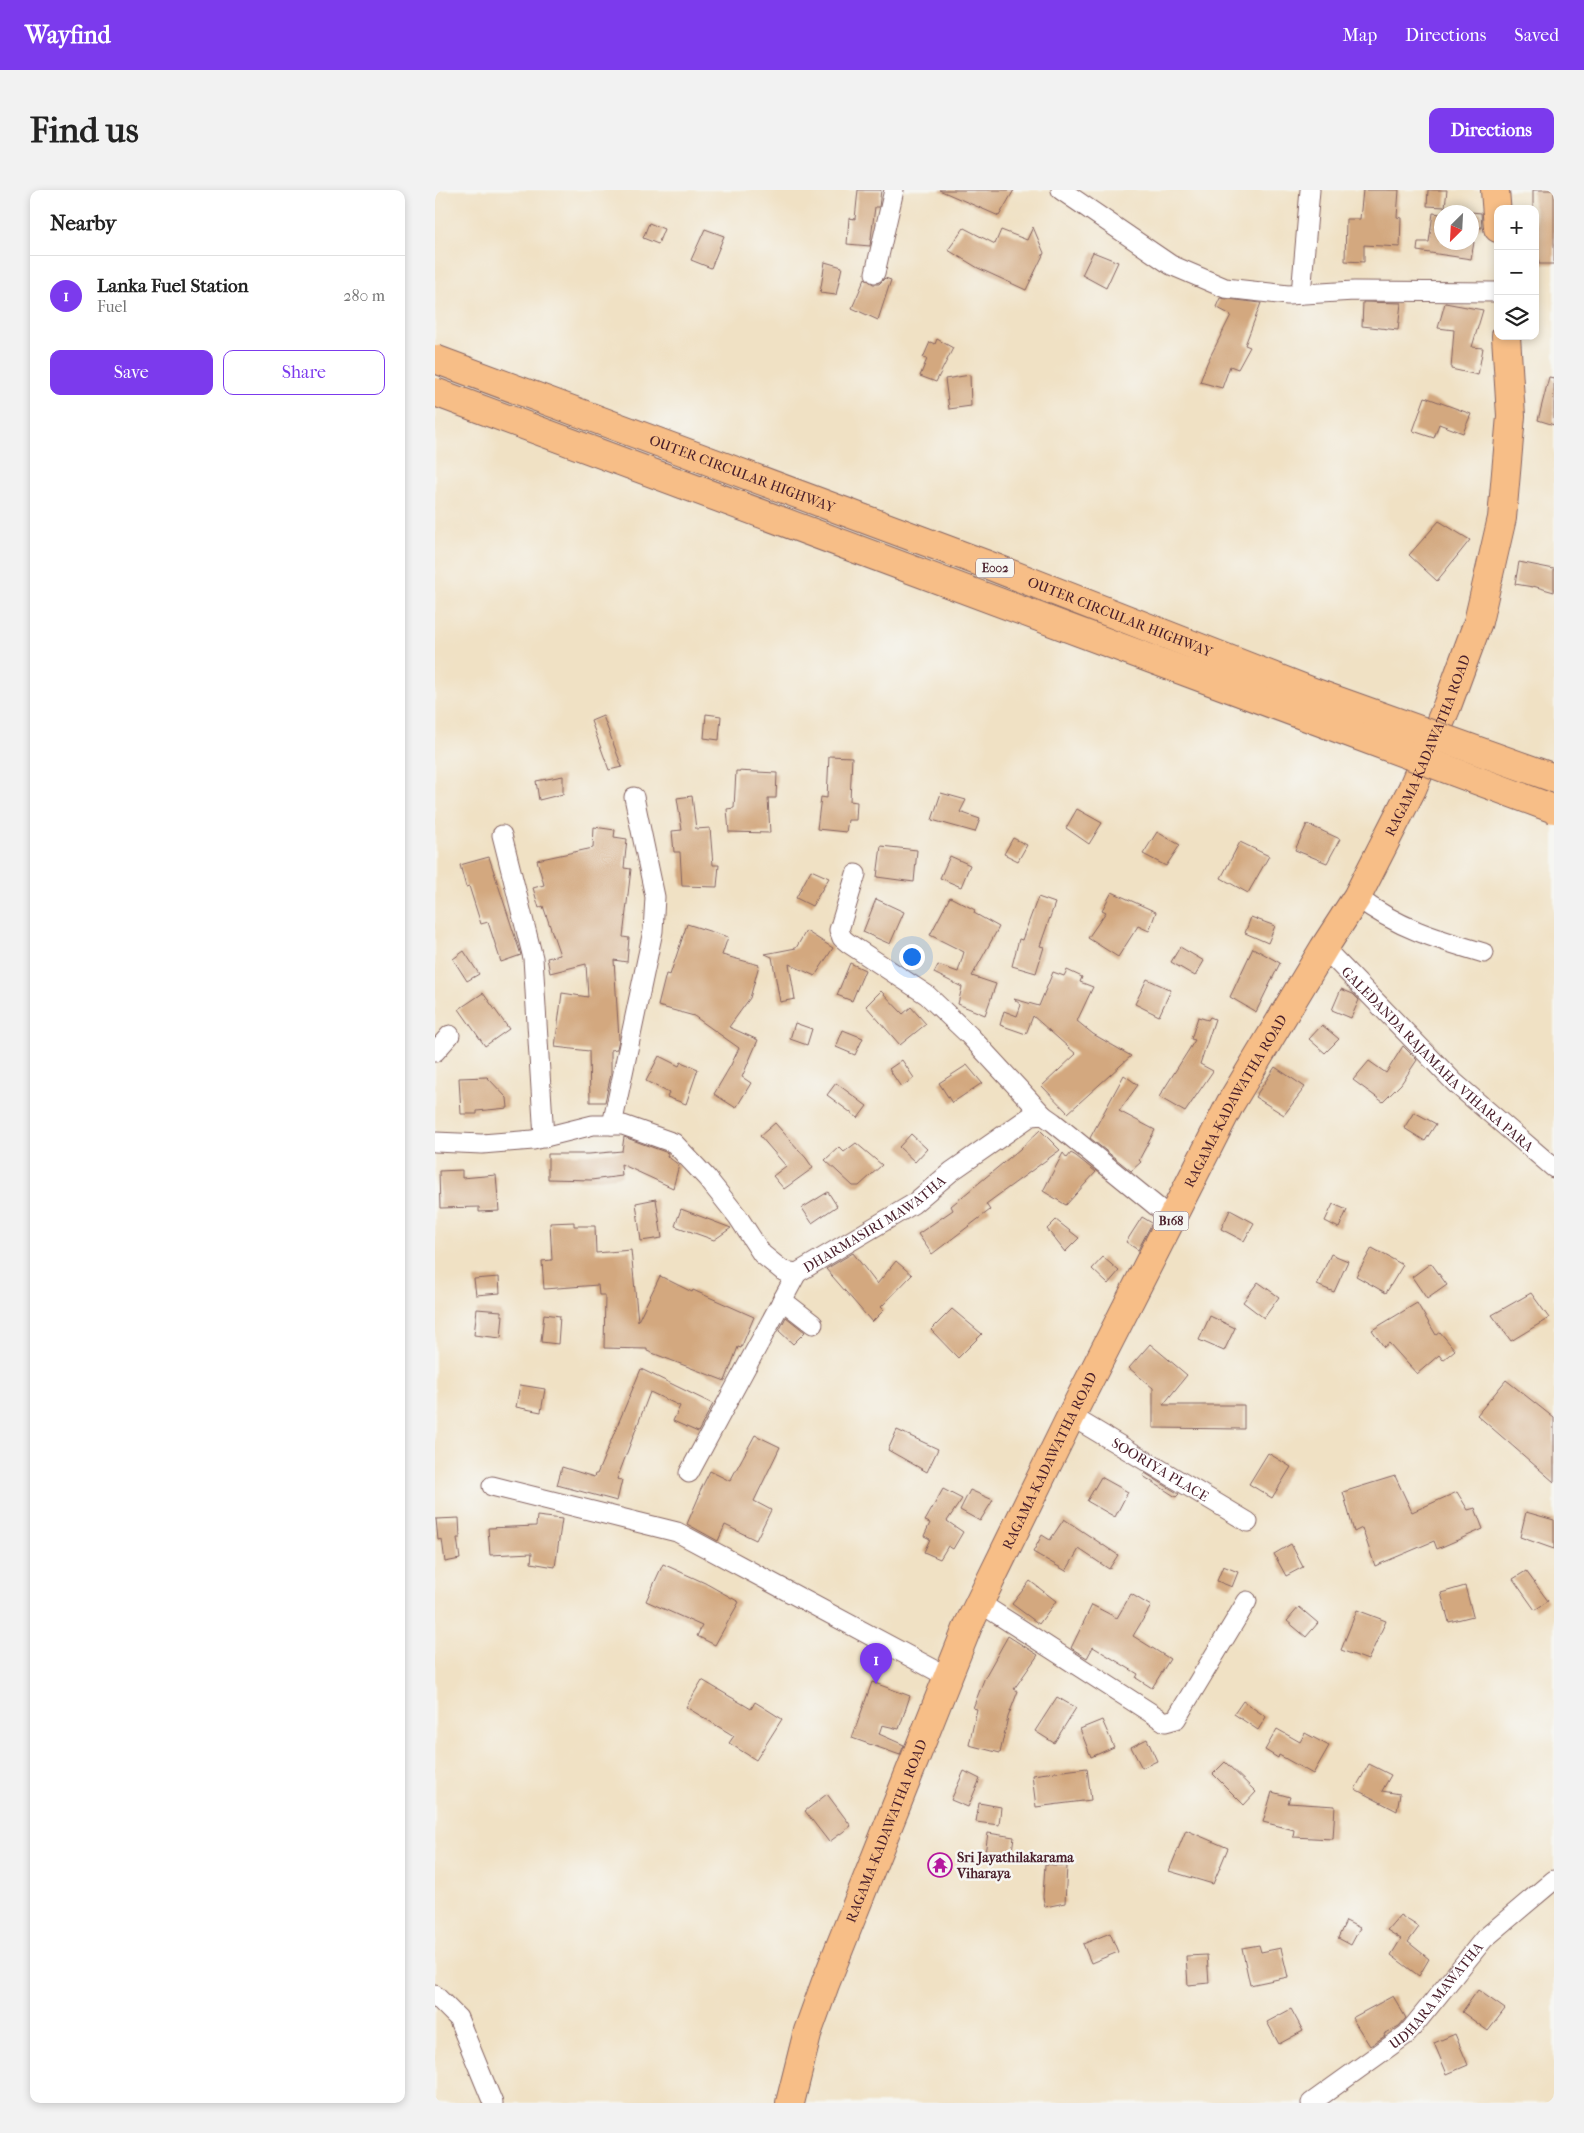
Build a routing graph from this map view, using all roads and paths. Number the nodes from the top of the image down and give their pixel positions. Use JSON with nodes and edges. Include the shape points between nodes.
{"nodes":[{"id":1,"x":894,"y":190,"type":"edge"},
{"id":2,"x":1061,"y":190,"type":"edge"},
{"id":3,"x":1310,"y":190,"type":"edge"},
{"id":4,"x":1495,"y":190,"type":"edge"},
{"id":5,"x":1496,"y":205,"type":"edge"},
{"id":6,"x":875,"y":273,"type":"dead end"},
{"id":7,"x":1494,"y":292,"type":"edge"},
{"id":8,"x":1301,"y":294,"type":"junction"},
{"id":9,"x":1505,"y":340,"type":"edge"},
{"id":10,"x":435,"y":359,"type":"edge"},
{"id":11,"x":435,"y":392,"type":"edge"},
{"id":12,"x":1554,"y":778,"type":"edge"},
{"id":13,"x":634,"y":797,"type":"dead end"},
{"id":14,"x":1554,"y":809,"type":"edge"},
{"id":15,"x":502,"y":835,"type":"dead end"},
{"id":16,"x":856,"y":874,"type":"dead end"},
{"id":17,"x":1357,"y":897,"type":"junction"},
{"id":18,"x":1324,"y":948,"type":"junction"},
{"id":19,"x":1485,"y":953,"type":"dead end"},
{"id":20,"x":451,"y":1035,"type":"dead end"},
{"id":21,"x":435,"y":1052,"type":"edge"},
{"id":22,"x":1043,"y":1115,"type":"junction"},
{"id":23,"x":612,"y":1125,"type":"junction"},
{"id":24,"x":544,"y":1138,"type":"junction"},
{"id":25,"x":435,"y":1142,"type":"edge"},
{"id":26,"x":1554,"y":1168,"type":"edge"},
{"id":27,"x":1172,"y":1219,"type":"junction"},
{"id":28,"x":797,"y":1273,"type":"junction"},
{"id":29,"x":782,"y":1300,"type":"junction"},
{"id":30,"x":813,"y":1324,"type":"dead end"},
{"id":31,"x":1071,"y":1416,"type":"junction"},
{"id":32,"x":689,"y":1473,"type":"dead end"},
{"id":33,"x":491,"y":1486,"type":"dead end"},
{"id":34,"x":1248,"y":1522,"type":"dead end"},
{"id":35,"x":1247,"y":1601,"type":"dead end"},
{"id":36,"x":980,"y":1603,"type":"junction"},
{"id":37,"x":948,"y":1677,"type":"junction"},
{"id":38,"x":1554,"y":1880,"type":"edge"},
{"id":39,"x":435,"y":1995,"type":"edge"},
{"id":40,"x":493,"y":2103,"type":"edge"},
{"id":41,"x":790,"y":2103,"type":"edge"},
{"id":42,"x":1311,"y":2103,"type":"edge"}],
"edges":[{"from":1,"to":6,"type":"street"},
{"from":2,"to":8,"type":"street","via":[[1171,265],[1225,288]]},
{"from":3,"to":8,"type":"street"},
{"from":4,"to":5,"type":"main road"},
{"from":7,"to":8,"type":"street"},
{"from":9,"to":17,"type":"main road","name":"RAGAMA-KADAWATHA ROAD","number":"B168","via":[[1511,416],[1502,518],[1478,622],[1412,789]]},
{"from":10,"to":12,"type":"main road","name":"OUTER CIRCULAR HIGHWAY","number":"E002","bridge":true,"via":[[989,565],[1313,692]]},
{"from":11,"to":14,"type":"main road","name":"OUTER CIRCULAR HIGHWAY","number":"E002","bridge":true},
{"from":13,"to":23,"type":"street","via":[[655,897],[653,931]]},
{"from":15,"to":24,"type":"street","via":[[533,958]]},
{"from":16,"to":22,"type":"street","via":[[839,930],[842,938],[927,995]]},
{"from":17,"to":18,"type":"main road","name":"RAGAMA-KADAWATHA ROAD","number":"B168"},
{"from":17,"to":19,"type":"street","via":[[1405,927]]},
{"from":18,"to":26,"type":"street","name":"GALEDANDA RAJAMAHA VIHARA PARA","via":[[1455,1083]]},
{"from":18,"to":27,"type":"main road","name":"RAGAMA-KADAWATHA ROAD","number":"B168","via":[[1230,1104]]},
{"from":20,"to":21,"type":"street"},
{"from":22,"to":27,"type":"street"},
{"from":22,"to":28,"type":"street","name":"DHARMASIRI MAWATHA","via":[[1023,1120],[952,1171],[913,1204]]},
{"from":23,"to":24,"type":"street","name":"DHARMASIRI MAWATHA","via":[[593,1126]]},
{"from":23,"to":28,"type":"street","name":"DHARMASIRI MAWATHA","via":[[623,1125],[674,1143],[738,1217],[762,1254],[783,1271]]},
{"from":24,"to":25,"type":"street","name":"DHARMASIRI MAWATHA","via":[[482,1144]]},
{"from":27,"to":31,"type":"main road","name":"RAGAMA-KADAWATHA ROAD","number":"B168"},
{"from":28,"to":29,"type":"street"},
{"from":29,"to":30,"type":"street"},
{"from":29,"to":32,"type":"street"},
{"from":31,"to":34,"type":"street","name":"SOORIYA PLACE"},
{"from":31,"to":36,"type":"main road","name":"RAGAMA-KADAWATHA ROAD","number":"B168"},
{"from":33,"to":37,"type":"street","via":[[677,1532]]},
{"from":35,"to":36,"type":"street","via":[[1176,1719],[1165,1722]]},
{"from":36,"to":37,"type":"main road","name":"RAGAMA-KADAWATHA ROAD","number":"B168"},
{"from":37,"to":41,"type":"main road","name":"RAGAMA-KADAWATHA ROAD","number":"B168","via":[[825,1984],[808,2031]]},
{"from":38,"to":42,"type":"street","name":"UDHARA MAWATHA","via":[[1484,1940],[1407,2034]]},
{"from":39,"to":40,"type":"street","via":[[458,2018]]}]}
